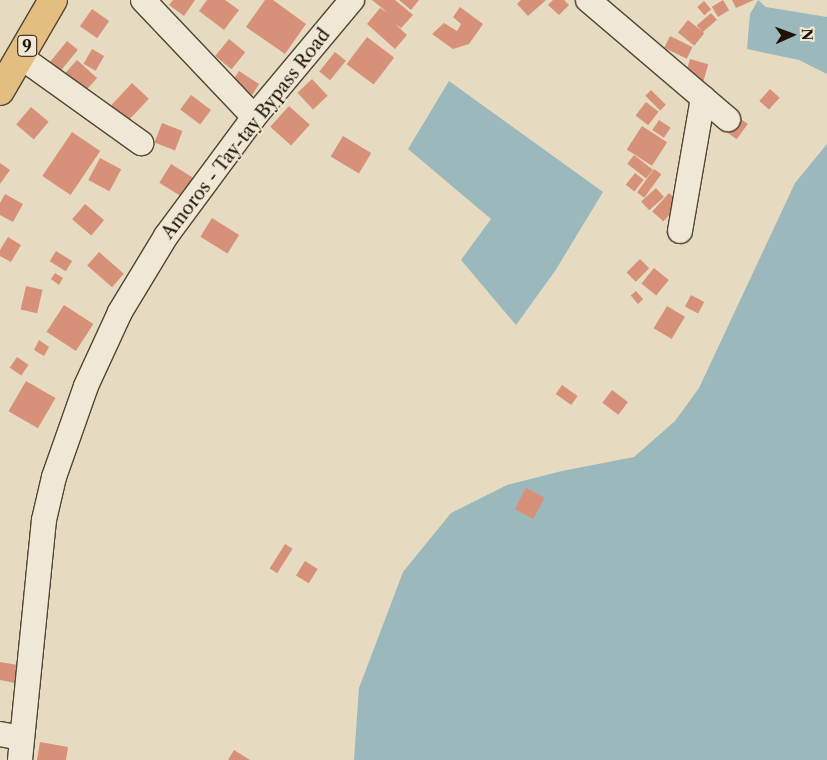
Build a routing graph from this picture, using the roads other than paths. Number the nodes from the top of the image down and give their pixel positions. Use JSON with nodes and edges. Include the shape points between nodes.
{"nodes":[{"id":1,"x":52,"y":0,"type":"edge"},
{"id":2,"x":143,"y":0,"type":"edge"},
{"id":3,"x":352,"y":0,"type":"edge"},
{"id":4,"x":588,"y":0,"type":"edge"},
{"id":5,"x":21,"y":57,"type":"junction"},
{"id":6,"x":0,"y":91,"type":"edge"},
{"id":7,"x":703,"y":98,"type":"junction"},
{"id":8,"x":254,"y":117,"type":"junction"},
{"id":9,"x":728,"y":119,"type":"dead end"},
{"id":10,"x":141,"y":143,"type":"dead end"},
{"id":11,"x":680,"y":232,"type":"dead end"},
{"id":12,"x":14,"y":744,"type":"edge"}],
"edges":[{"from":1,"to":5,"type":"highway","number":"9"},
{"from":2,"to":8,"type":"street"},
{"from":3,"to":8,"type":"street","name":"Amoros - Tay-tay Bypass Road"},
{"from":4,"to":7,"type":"street"},
{"from":5,"to":6,"type":"highway","number":"9"},
{"from":5,"to":10,"type":"street"},
{"from":7,"to":9,"type":"street"},
{"from":7,"to":11,"type":"street"},
{"from":8,"to":12,"type":"street","name":"Amoros - Tay-tay Bypass Road","via":[[166,236],[120,312],[86,386],[54,477],[44,520]]}]}
